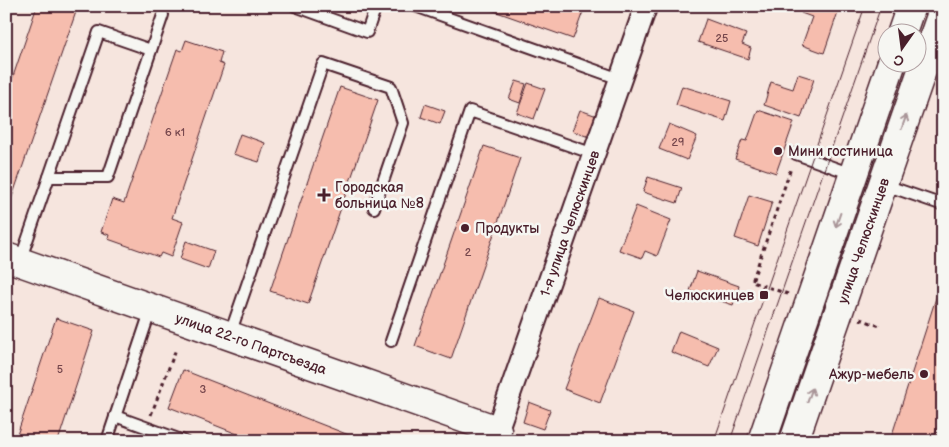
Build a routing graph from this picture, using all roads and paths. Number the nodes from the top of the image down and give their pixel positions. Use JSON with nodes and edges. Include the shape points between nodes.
{"nodes":[{"id":1,"x":295,"y":6,"type":"edge"},
{"id":2,"x":376,"y":6,"type":"edge"},
{"id":3,"x":415,"y":6,"type":"edge"},
{"id":4,"x":646,"y":6,"type":"edge"},
{"id":5,"x":911,"y":6,"type":"edge"},
{"id":6,"x":943,"y":10,"type":"edge"},
{"id":7,"x":163,"y":15,"type":"dead end"},
{"id":8,"x":905,"y":22,"type":"edge"},
{"id":9,"x":151,"y":50,"type":"junction"},
{"id":10,"x":889,"y":72,"type":"edge"},
{"id":11,"x":620,"y":79,"type":"junction"},
{"id":12,"x":594,"y":154,"type":"junction"},
{"id":13,"x":796,"y":154,"type":"joint"},
{"id":14,"x":854,"y":174,"type":"junction"},
{"id":15,"x":49,"y":177,"type":"junction"},
{"id":16,"x":883,"y":184,"type":"junction"},
{"id":17,"x":943,"y":205,"type":"edge"},
{"id":18,"x":374,"y":208,"type":"dead end"},
{"id":19,"x":13,"y":259,"type":"edge"},
{"id":20,"x":791,"y":296,"type":"dead end"},
{"id":21,"x":151,"y":308,"type":"junction"},
{"id":22,"x":854,"y":318,"type":"dead end"},
{"id":23,"x":880,"y":326,"type":"dead end"},
{"id":24,"x":230,"y":335,"type":"junction"},
{"id":25,"x":391,"y":341,"type":"dead end"},
{"id":26,"x":176,"y":348,"type":"dead end"},
{"id":27,"x":115,"y":416,"type":"junction"},
{"id":28,"x":145,"y":428,"type":"junction"},
{"id":29,"x":495,"y":435,"type":"edge"},
{"id":30,"x":107,"y":441,"type":"edge"},
{"id":31,"x":184,"y":441,"type":"edge"},
{"id":32,"x":762,"y":441,"type":"edge"},
{"id":33,"x":794,"y":441,"type":"edge"}],
"edges":[{"from":1,"to":2,"type":"lane","via":[[367,32]]},
{"from":3,"to":11,"type":"lane"},
{"from":4,"to":11,"type":"street","name":"1-я улица Челюскинцев"},
{"from":5,"to":8,"type":"main road"},
{"from":16,"to":6,"type":"main road","name":"улица Челюскинцев","one_way":true},
{"from":7,"to":9,"type":"lane"},
{"from":9,"to":15,"type":"lane","via":[[108,177]]},
{"from":9,"to":15,"type":"lane","via":[[99,32]]},
{"from":10,"to":14,"type":"main road"},
{"from":11,"to":12,"type":"street","name":"1-я улица Челюскинцев"},
{"from":12,"to":25,"type":"lane","via":[[470,111]]},
{"from":12,"to":29,"type":"street","name":"1-я улица Челюскинцев"},
{"from":13,"to":14,"type":"lane"},
{"from":13,"to":20,"type":"path","via":[[752,282]]},
{"from":14,"to":16,"type":"main road"},
{"from":14,"to":32,"type":"main road","one_way":true},
{"from":15,"to":19,"type":"lane"},
{"from":16,"to":17,"type":"lane"},
{"from":33,"to":16,"type":"main road","name":"улица Челюскинцев","one_way":true},
{"from":18,"to":24,"type":"lane","via":[[403,122],[390,87],[323,64]]},
{"from":19,"to":21,"type":"main road","name":"улица 22-го Партсъезда"},
{"from":21,"to":24,"type":"main road","name":"улица 22-го Партсъезда"},
{"from":21,"to":27,"type":"lane"},
{"from":22,"to":23,"type":"path"},
{"from":24,"to":29,"type":"main road","name":"улица 22-го Партсъезда"},
{"from":26,"to":28,"type":"path"},
{"from":27,"to":28,"type":"lane"},
{"from":27,"to":30,"type":"lane"},
{"from":28,"to":31,"type":"lane"}]}
